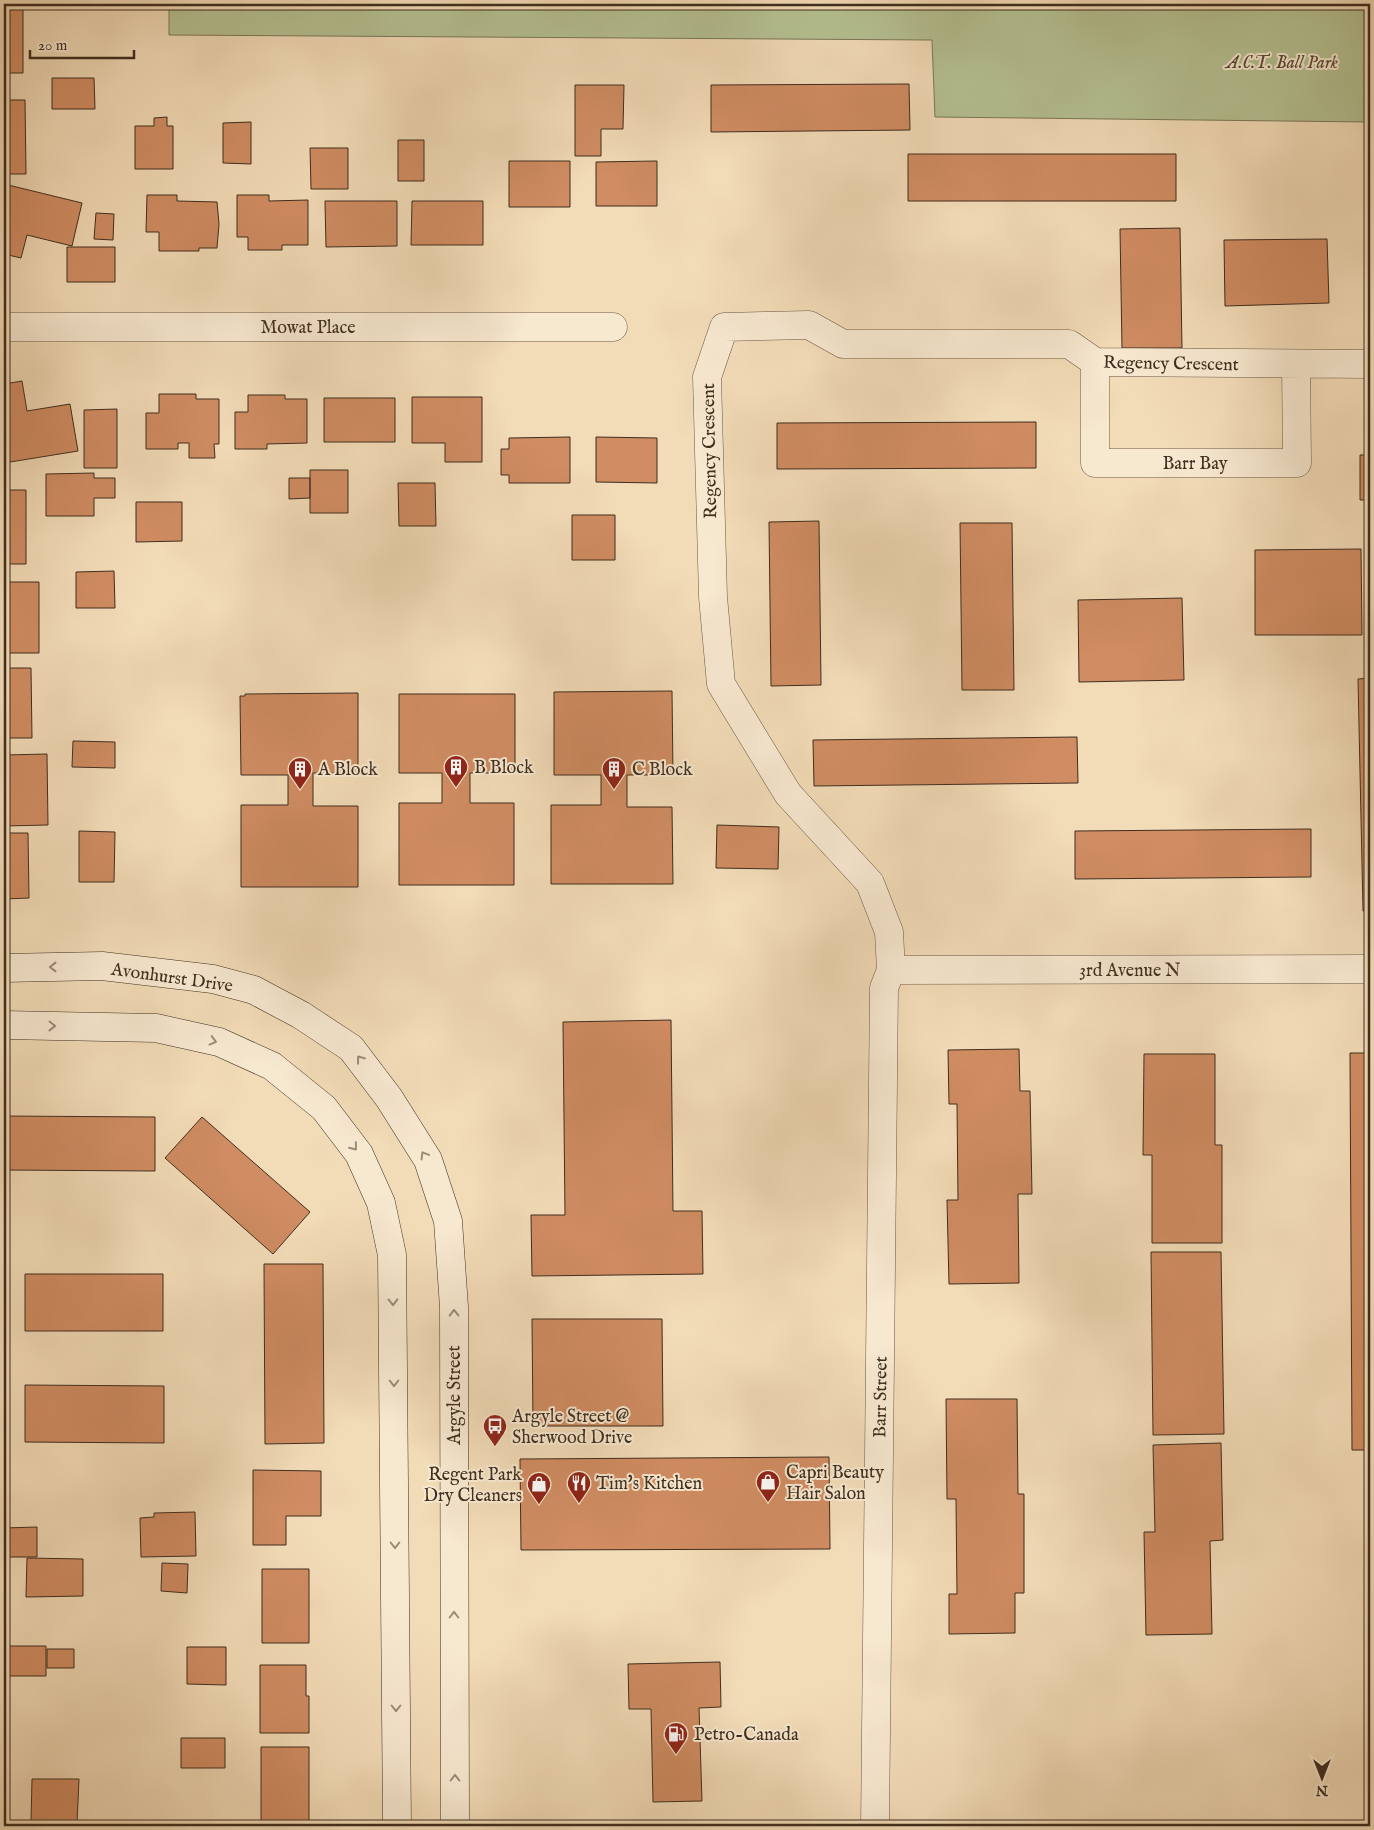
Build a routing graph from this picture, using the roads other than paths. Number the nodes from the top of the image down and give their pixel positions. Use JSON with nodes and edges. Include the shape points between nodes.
{"nodes":[{"id":1,"x":613,"y":327,"type":"dead end"},
{"id":2,"x":4,"y":328,"type":"edge"},
{"id":3,"x":1095,"y":362,"type":"junction"},
{"id":4,"x":1296,"y":364,"type":"junction"},
{"id":5,"x":1370,"y":364,"type":"edge"},
{"id":6,"x":4,"y":968,"type":"edge"},
{"id":7,"x":1370,"y":969,"type":"edge"},
{"id":8,"x":891,"y":970,"type":"junction"},
{"id":9,"x":4,"y":1025,"type":"edge"},
{"id":10,"x":388,"y":1098,"type":"joint"},
{"id":11,"x":396,"y":1826,"type":"edge"},
{"id":12,"x":455,"y":1826,"type":"edge"},
{"id":13,"x":876,"y":1826,"type":"edge"}],
"edges":[{"from":1,"to":2,"type":"street","name":"Mowat Place"},
{"from":3,"to":4,"type":"street","name":"Regency Crescent"},
{"from":3,"to":4,"type":"street","name":"Barr Bay","via":[[1095,463],[1297,463]]},
{"from":3,"to":8,"type":"street","name":"Regency Crescent","via":[[1069,344],[843,344],[809,325],[724,327],[707,377],[713,597],[721,684],[788,794],[870,883],[889,932]]},
{"from":4,"to":5,"type":"street","name":"Regency Crescent"},
{"from":10,"to":6,"type":"street","name":"Avonhurst Drive","one_way":true,"via":[[351,1048],[254,990],[213,978],[102,966]]},
{"from":7,"to":8,"type":"street","name":"3rd Avenue N"},
{"from":8,"to":13,"type":"street","name":"Barr Street","via":[[884,988]]},
{"from":9,"to":11,"type":"street","one_way":true,"via":[[156,1028],[219,1042],[272,1066],[324,1108],[359,1154],[381,1203],[392,1255]]},
{"from":12,"to":10,"type":"street","name":"Argyle Street","one_way":true,"via":[[454,1307],[448,1220],[428,1160]]}]}
